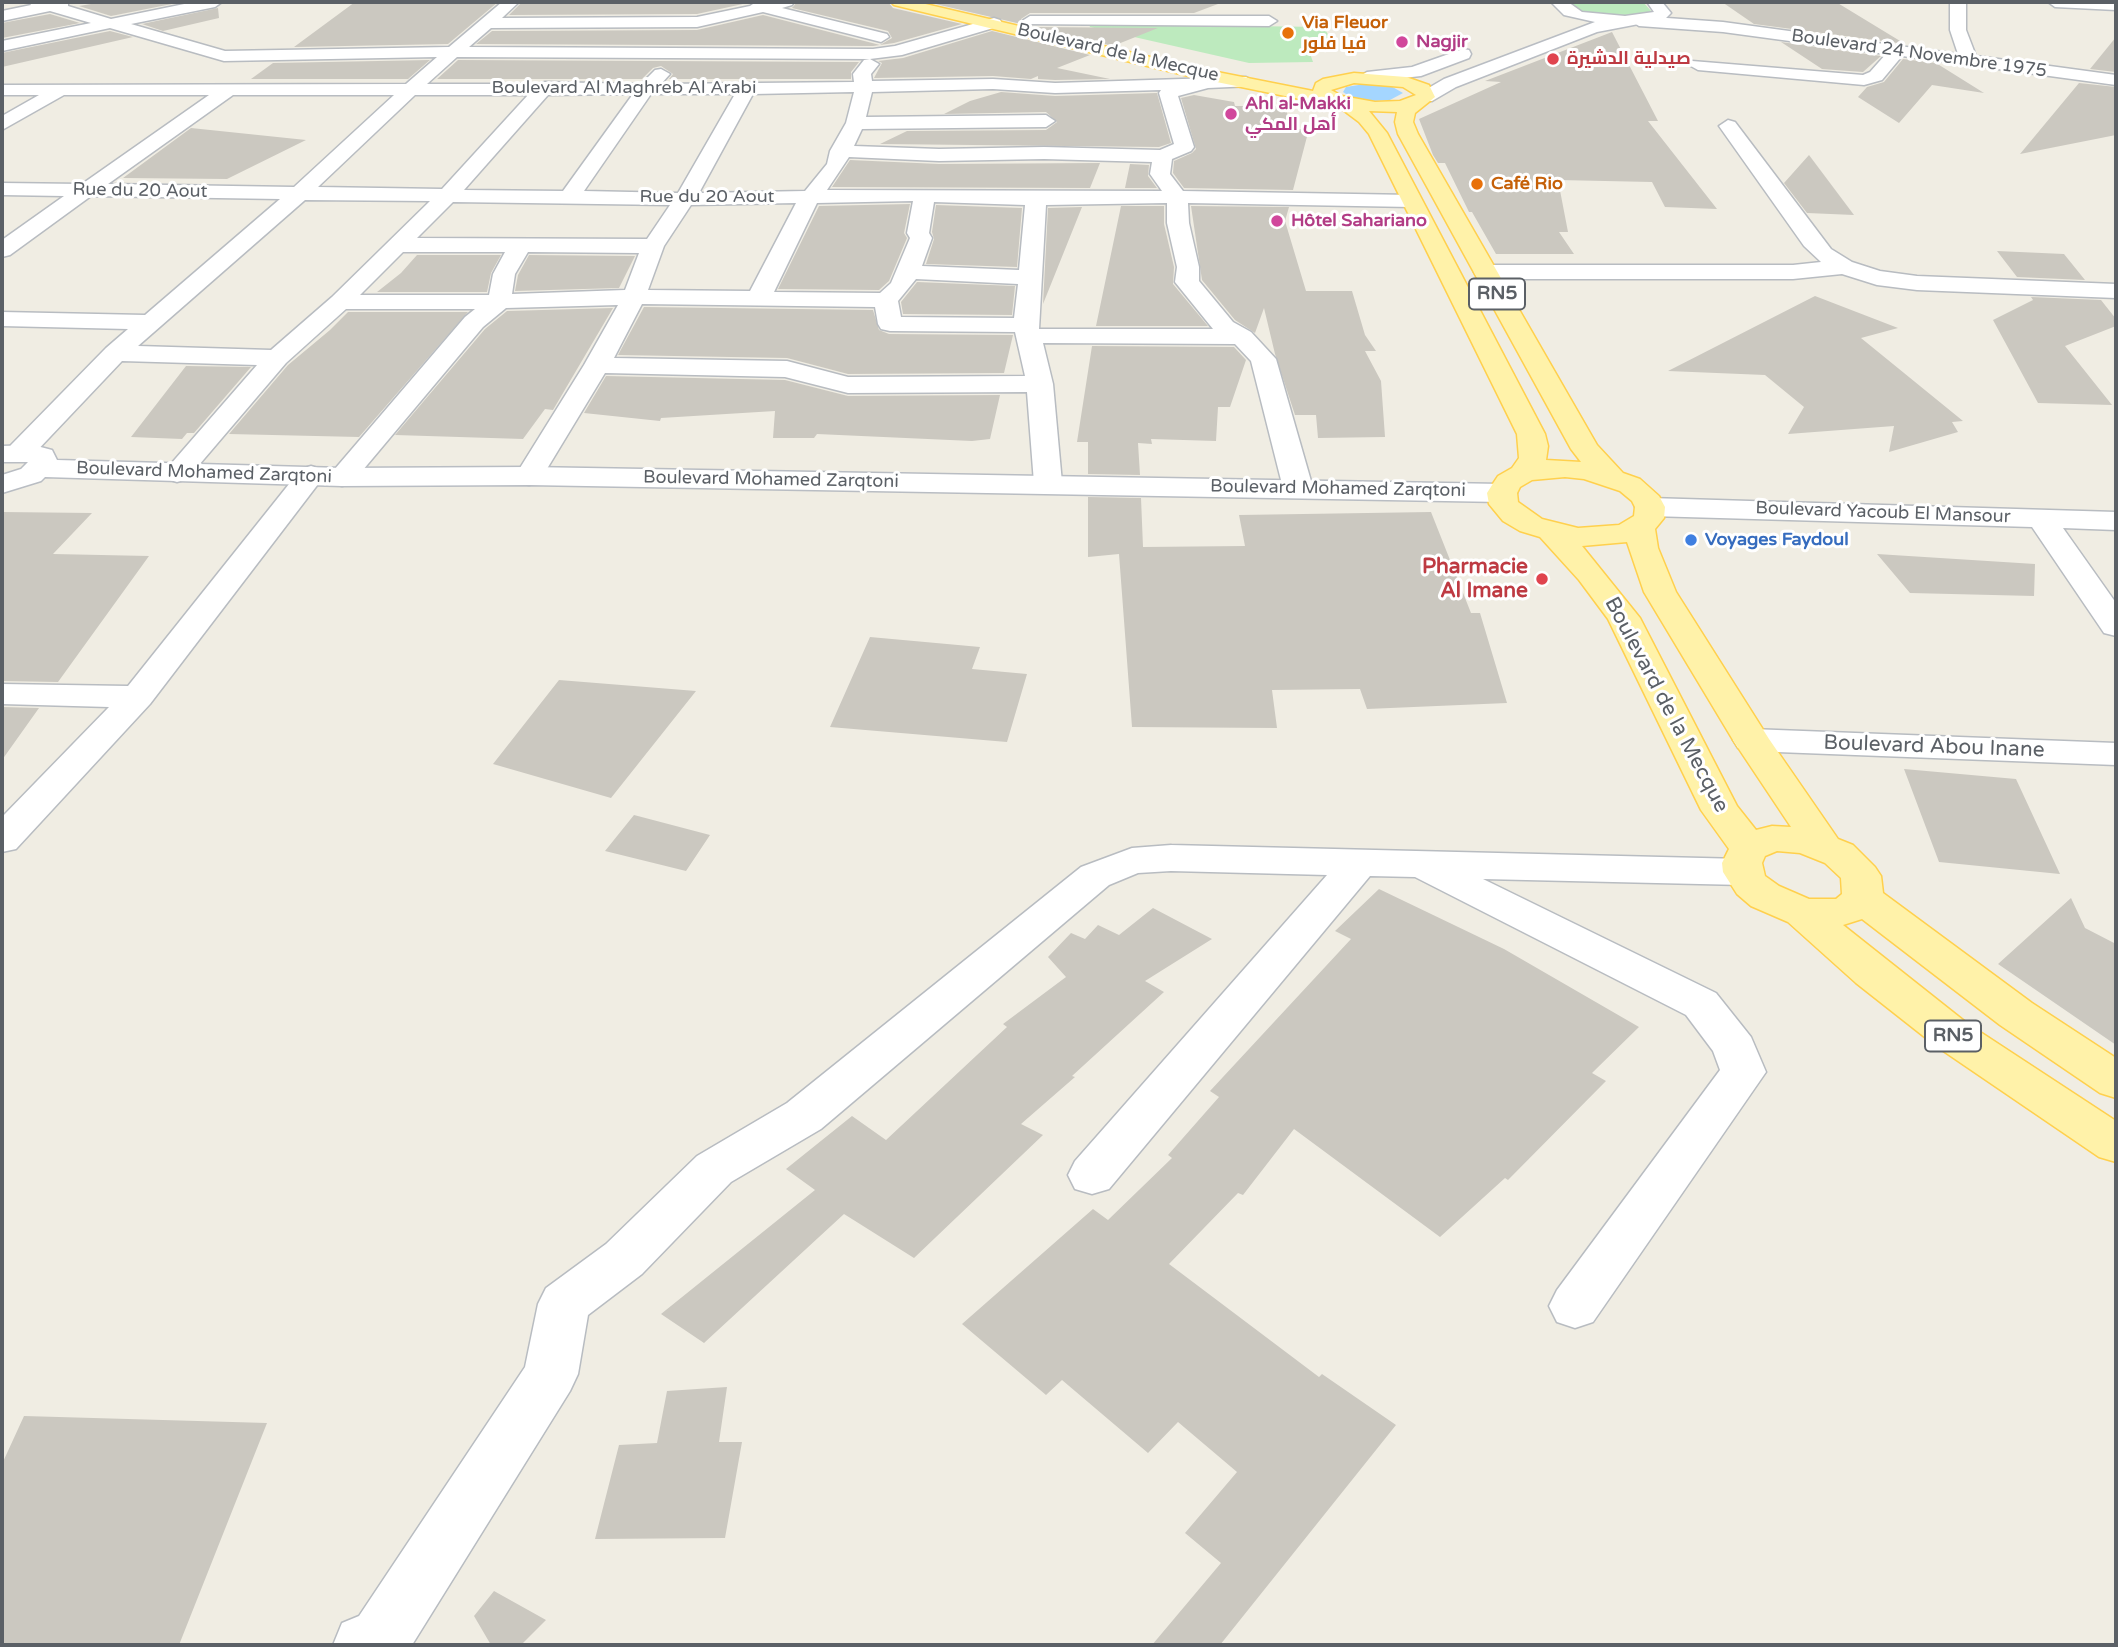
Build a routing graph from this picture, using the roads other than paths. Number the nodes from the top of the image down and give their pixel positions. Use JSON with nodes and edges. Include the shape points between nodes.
{"nodes":[{"id":1,"x":71,"y":2,"type":"edge"},
{"id":2,"x":215,"y":2,"type":"edge"},
{"id":3,"x":512,"y":2,"type":"edge"},
{"id":4,"x":737,"y":2,"type":"edge"},
{"id":5,"x":787,"y":2,"type":"edge"},
{"id":6,"x":900,"y":2,"type":"edge"},
{"id":7,"x":948,"y":2,"type":"edge"},
{"id":8,"x":1151,"y":2,"type":"edge"},
{"id":9,"x":1958,"y":2,"type":"edge"},
{"id":10,"x":2055,"y":2,"type":"edge"},
{"id":11,"x":43,"y":4,"type":"edge"},
{"id":12,"x":1658,"y":5,"type":"edge"},
{"id":13,"x":2116,"y":5,"type":"edge"},
{"id":14,"x":762,"y":7,"type":"junction"},
{"id":15,"x":1559,"y":10,"type":"edge"},
{"id":16,"x":2,"y":16,"type":"edge"},
{"id":17,"x":1030,"y":20,"type":"junction"},
{"id":18,"x":1155,"y":21,"type":"junction"},
{"id":19,"x":1269,"y":21,"type":"dead end"},
{"id":20,"x":1632,"y":21,"type":"junction"},
{"id":21,"x":697,"y":22,"type":"junction"},
{"id":22,"x":813,"y":22,"type":"junction"},
{"id":23,"x":489,"y":23,"type":"junction"},
{"id":24,"x":994,"y":23,"type":"junction"},
{"id":25,"x":114,"y":24,"type":"junction"},
{"id":26,"x":1723,"y":27,"type":"junction"},
{"id":27,"x":785,"y":40,"type":"junction"},
{"id":28,"x":915,"y":45,"type":"junction"},
{"id":29,"x":2,"y":47,"type":"edge"},
{"id":30,"x":1478,"y":48,"type":"dead end"},
{"id":31,"x":455,"y":51,"type":"junction"},
{"id":32,"x":1898,"y":51,"type":"junction"},
{"id":33,"x":683,"y":52,"type":"junction"},
{"id":34,"x":873,"y":54,"type":"junction"},
{"id":35,"x":954,"y":55,"type":"dead end"},
{"id":36,"x":37,"y":57,"type":"dead end"},
{"id":37,"x":224,"y":57,"type":"junction"},
{"id":38,"x":1969,"y":61,"type":"junction"},
{"id":39,"x":1698,"y":65,"type":"dead end"},
{"id":40,"x":1274,"y":71,"type":"dead end"},
{"id":41,"x":94,"y":74,"type":"dead end"},
{"id":42,"x":1314,"y":75,"type":"dead end"},
{"id":43,"x":1360,"y":77,"type":"junction"},
{"id":44,"x":2116,"y":80,"type":"edge"},
{"id":45,"x":1246,"y":82,"type":"junction"},
{"id":46,"x":1213,"y":83,"type":"junction"},
{"id":47,"x":864,"y":86,"type":"junction"},
{"id":48,"x":545,"y":88,"type":"junction"},
{"id":49,"x":1055,"y":88,"type":"junction"},
{"id":50,"x":411,"y":89,"type":"junction"},
{"id":51,"x":646,"y":89,"type":"junction"},
{"id":52,"x":747,"y":89,"type":"junction"},
{"id":53,"x":2,"y":90,"type":"edge"},
{"id":54,"x":61,"y":90,"type":"junction"},
{"id":55,"x":139,"y":90,"type":"junction"},
{"id":56,"x":180,"y":90,"type":"junction"},
{"id":57,"x":228,"y":90,"type":"junction"},
{"id":58,"x":1420,"y":100,"type":"junction"},
{"id":59,"x":1341,"y":103,"type":"junction"},
{"id":60,"x":1046,"y":121,"type":"junction"},
{"id":61,"x":855,"y":123,"type":"junction"},
{"id":62,"x":2,"y":124,"type":"edge"},
{"id":63,"x":1728,"y":126,"type":"dead end"},
{"id":64,"x":841,"y":150,"type":"junction"},
{"id":65,"x":1044,"y":153,"type":"junction"},
{"id":66,"x":1163,"y":156,"type":"junction"},
{"id":67,"x":2,"y":189,"type":"edge"},
{"id":68,"x":86,"y":190,"type":"junction"},
{"id":69,"x":300,"y":193,"type":"junction"},
{"id":70,"x":449,"y":194,"type":"junction"},
{"id":71,"x":920,"y":195,"type":"junction"},
{"id":72,"x":570,"y":196,"type":"junction"},
{"id":73,"x":813,"y":197,"type":"junction"},
{"id":74,"x":1177,"y":197,"type":"junction"},
{"id":75,"x":685,"y":199,"type":"junction"},
{"id":76,"x":1037,"y":200,"type":"junction"},
{"id":77,"x":1412,"y":201,"type":"junction"},
{"id":78,"x":398,"y":245,"type":"junction"},
{"id":79,"x":520,"y":246,"type":"junction"},
{"id":80,"x":653,"y":246,"type":"junction"},
{"id":81,"x":2,"y":250,"type":"edge"},
{"id":82,"x":1844,"y":267,"type":"junction"},
{"id":83,"x":908,"y":272,"type":"junction"},
{"id":84,"x":1485,"y":272,"type":"junction"},
{"id":85,"x":1032,"y":278,"type":"junction"},
{"id":86,"x":2116,"y":291,"type":"edge"},
{"id":87,"x":634,"y":297,"type":"junction"},
{"id":88,"x":759,"y":297,"type":"junction"},
{"id":89,"x":886,"y":300,"type":"junction"},
{"id":90,"x":340,"y":302,"type":"junction"},
{"id":91,"x":499,"y":302,"type":"junction"},
{"id":92,"x":2,"y":319,"type":"edge"},
{"id":93,"x":150,"y":322,"type":"junction"},
{"id":94,"x":1027,"y":331,"type":"junction"},
{"id":95,"x":1242,"y":337,"type":"junction"},
{"id":96,"x":114,"y":354,"type":"junction"},
{"id":97,"x":276,"y":358,"type":"junction"},
{"id":98,"x":597,"y":365,"type":"junction"},
{"id":99,"x":1040,"y":384,"type":"junction"},
{"id":100,"x":21,"y":458,"type":"edge"},
{"id":101,"x":177,"y":473,"type":"junction"},
{"id":102,"x":327,"y":476,"type":"junction"},
{"id":103,"x":529,"y":476,"type":"junction"},
{"id":104,"x":1611,"y":477,"type":"junction"},
{"id":105,"x":1048,"y":483,"type":"junction"},
{"id":106,"x":1512,"y":483,"type":"junction"},
{"id":107,"x":2,"y":484,"type":"edge"},
{"id":108,"x":1298,"y":488,"type":"junction"},
{"id":109,"x":1645,"y":517,"type":"junction"},
{"id":110,"x":2041,"y":517,"type":"junction"},
{"id":111,"x":2116,"y":521,"type":"edge"},
{"id":112,"x":1553,"y":533,"type":"junction"},
{"id":113,"x":2116,"y":626,"type":"edge"},
{"id":114,"x":2,"y":694,"type":"edge"},
{"id":115,"x":138,"y":697,"type":"junction"},
{"id":116,"x":1751,"y":740,"type":"junction"},
{"id":117,"x":2116,"y":754,"type":"edge"},
{"id":118,"x":2,"y":840,"type":"edge"},
{"id":119,"x":1823,"y":846,"type":"junction"},
{"id":120,"x":1746,"y":860,"type":"junction"},
{"id":121,"x":1419,"y":863,"type":"junction"},
{"id":122,"x":1357,"y":864,"type":"junction"},
{"id":123,"x":1862,"y":898,"type":"junction"},
{"id":124,"x":1802,"y":912,"type":"junction"},
{"id":125,"x":2116,"y":1081,"type":"edge"},
{"id":126,"x":2116,"y":1144,"type":"edge"},
{"id":127,"x":1092,"y":1175,"type":"dead end"},
{"id":128,"x":1574,"y":1307,"type":"dead end"},
{"id":129,"x":364,"y":1645,"type":"edge"}],
"edges":[{"from":1,"to":11,"type":"street"},
{"from":2,"to":25,"type":"street"},
{"from":3,"to":23,"type":"street"},
{"from":4,"to":14,"type":"street"},
{"from":5,"to":14,"type":"street"},
{"from":6,"to":24,"type":"main road","name":"Boulevard de la Mecque","number":"RN5"},
{"from":7,"to":17,"type":"main road","name":"Boulevard de la Mecque"},
{"from":8,"to":18,"type":"street"},
{"from":9,"to":38,"type":"street","via":[[1958,30]]},
{"from":10,"to":13,"type":"street"},
{"from":11,"to":16,"type":"street"},
{"from":11,"to":25,"type":"street"},
{"from":12,"to":20,"type":"street","via":[[1663,13],[1659,16]]},
{"from":12,"to":26,"type":"street","name":"Boulevard 24 Novembre 1975"},
{"from":14,"to":21,"type":"street"},
{"from":14,"to":22,"type":"street"},
{"from":15,"to":20,"type":"street","name":"Boulevard 24 Novembre 1975","via":[[1593,19]]},
{"from":17,"to":18,"type":"street"},
{"from":17,"to":40,"type":"main road","name":"Boulevard de la Mecque","via":[[1217,64]]},
{"from":18,"to":19,"type":"street"},
{"from":20,"to":26,"type":"street","name":"Boulevard 24 Novembre 1975"},
{"from":20,"to":58,"type":"street","via":[[1579,33],[1450,83]]},
{"from":21,"to":23,"type":"street"},
{"from":21,"to":33,"type":"street"},
{"from":22,"to":27,"type":"street"},
{"from":22,"to":28,"type":"street"},
{"from":23,"to":31,"type":"street"},
{"from":24,"to":28,"type":"street"},
{"from":24,"to":45,"type":"main road","name":"Boulevard de la Mecque","number":"RN5"},
{"from":25,"to":29,"type":"street"},
{"from":25,"to":37,"type":"street"},
{"from":26,"to":32,"type":"street","name":"Boulevard 24 Novembre 1975"},
{"from":27,"to":33,"type":"street"},
{"from":27,"to":34,"type":"street"},
{"from":28,"to":34,"type":"street"},
{"from":28,"to":35,"type":"street"},
{"from":29,"to":36,"type":"street"},
{"from":30,"to":43,"type":"street","via":[[1415,72]]},
{"from":31,"to":33,"type":"street"},
{"from":31,"to":37,"type":"street"},
{"from":31,"to":50,"type":"street"},
{"from":32,"to":38,"type":"street","name":"Boulevard 24 Novembre 1975"},
{"from":32,"to":39,"type":"street","via":[[1876,76],[1864,80]]},
{"from":33,"to":51,"type":"street"},
{"from":34,"to":47,"type":"street","via":[[862,75]]},
{"from":37,"to":56,"type":"street"},
{"from":38,"to":44,"type":"street","name":"Boulevard 24 Novembre 1975"},
{"from":41,"to":55,"type":"street"},
{"from":42,"to":43,"type":"main road"},
{"from":43,"to":58,"type":"main road","via":[[1416,85],[1426,93]]},
{"from":43,"to":59,"type":"main road","via":[[1322,87],[1327,97]]},
{"from":45,"to":46,"type":"street","name":"Boulevard Al Maghreb Al Arabi"},
{"from":45,"to":59,"type":"main road","name":"Boulevard de la Mecque","number":"RN5"},
{"from":46,"to":49,"type":"street","name":"Boulevard Al Maghreb Al Arabi"},
{"from":46,"to":66,"type":"street","via":[[1168,93],[1184,147]]},
{"from":47,"to":49,"type":"street","name":"Boulevard Al Maghreb Al Arabi","via":[[991,75]]},
{"from":47,"to":52,"type":"street","name":"Boulevard Al Maghreb Al Arabi"},
{"from":47,"to":61,"type":"street"},
{"from":48,"to":50,"type":"street","name":"Boulevard Al Maghreb Al Arabi"},
{"from":48,"to":51,"type":"street","name":"Boulevard Al Maghreb Al Arabi"},
{"from":48,"to":70,"type":"street"},
{"from":49,"to":60,"type":"street"},
{"from":50,"to":57,"type":"street","name":"Boulevard Al Maghreb Al Arabi"},
{"from":50,"to":69,"type":"street"},
{"from":51,"to":52,"type":"street","name":"Boulevard Al Maghreb Al Arabi"},
{"from":51,"to":72,"type":"street"},
{"from":52,"to":75,"type":"street"},
{"from":53,"to":54,"type":"street","name":"Boulevard Al Maghreb Al Arabi"},
{"from":54,"to":55,"type":"street","name":"Boulevard Al Maghreb Al Arabi"},
{"from":54,"to":62,"type":"street"},
{"from":55,"to":56,"type":"street","name":"Boulevard Al Maghreb Al Arabi"},
{"from":56,"to":57,"type":"street","name":"Boulevard Al Maghreb Al Arabi"},
{"from":57,"to":68,"type":"street"},
{"from":58,"to":59,"type":"main road","number":"RN5","via":[[1389,107]]},
{"from":58,"to":84,"type":"main road","number":"RN5","via":[[1406,112],[1408,134]]},
{"from":59,"to":77,"type":"main road","number":"RN5","via":[[1373,125]]},
{"from":60,"to":61,"type":"street"},
{"from":60,"to":65,"type":"street"},
{"from":61,"to":64,"type":"street"},
{"from":63,"to":82,"type":"street","via":[[1812,241]]},
{"from":64,"to":65,"type":"street","via":[[939,155]]},
{"from":64,"to":73,"type":"street"},
{"from":65,"to":66,"type":"street"},
{"from":66,"to":74,"type":"street","via":[[1160,174]]},
{"from":67,"to":68,"type":"street","name":"Rue du 20 Aout"},
{"from":68,"to":69,"type":"street","name":"Rue du 20 Aout"},
{"from":68,"to":81,"type":"street"},
{"from":69,"to":70,"type":"street","name":"Rue du 20 Aout"},
{"from":69,"to":93,"type":"street"},
{"from":70,"to":72,"type":"street","name":"Rue du 20 Aout"},
{"from":70,"to":78,"type":"street"},
{"from":71,"to":73,"type":"street","name":"Rue du 20 Aout"},
{"from":71,"to":76,"type":"street","name":"Rue du 20 Aout"},
{"from":71,"to":83,"type":"street","via":[[924,202],[921,237]]},
{"from":72,"to":75,"type":"street","name":"Rue du 20 Aout"},
{"from":73,"to":75,"type":"street","name":"Rue du 20 Aout"},
{"from":73,"to":88,"type":"street"},
{"from":74,"to":76,"type":"street","name":"Rue du 20 Aout"},
{"from":74,"to":77,"type":"street","name":"Rue du 20 Aout"},
{"from":74,"to":95,"type":"street","via":[[1187,282],[1224,327]]},
{"from":75,"to":80,"type":"street"},
{"from":76,"to":85,"type":"street"},
{"from":77,"to":106,"type":"main road","number":"RN5","via":[[1531,434],[1533,458]]},
{"from":78,"to":79,"type":"street"},
{"from":78,"to":90,"type":"street"},
{"from":79,"to":80,"type":"street"},
{"from":79,"to":91,"type":"street","via":[[504,274]]},
{"from":80,"to":87,"type":"street"},
{"from":82,"to":84,"type":"street","via":[[1793,272]]},
{"from":82,"to":86,"type":"street","via":[[1877,278],[1917,283]]},
{"from":83,"to":85,"type":"street"},
{"from":83,"to":89,"type":"street"},
{"from":84,"to":104,"type":"main road","number":"RN5","via":[[1585,449]]},
{"from":85,"to":94,"type":"street"},
{"from":87,"to":88,"type":"street"},
{"from":87,"to":91,"type":"street"},
{"from":87,"to":98,"type":"street"},
{"from":88,"to":89,"type":"street"},
{"from":89,"to":94,"type":"street","via":[[890,324]]},
{"from":90,"to":91,"type":"street"},
{"from":90,"to":97,"type":"street"},
{"from":91,"to":102,"type":"street","via":[[474,322]]},
{"from":92,"to":93,"type":"street"},
{"from":93,"to":96,"type":"street"},
{"from":94,"to":95,"type":"street"},
{"from":94,"to":99,"type":"street"},
{"from":95,"to":108,"type":"street","via":[[1264,359]]},
{"from":96,"to":97,"type":"street"},
{"from":96,"to":100,"type":"street"},
{"from":97,"to":101,"type":"street"},
{"from":98,"to":99,"type":"street","via":[[787,369],[848,385]]},
{"from":98,"to":103,"type":"street"},
{"from":99,"to":105,"type":"street"},
{"from":100,"to":101,"type":"street","name":"Boulevard Mohamed Zarqtoni"},
{"from":100,"to":107,"type":"street","via":[[24,477]]},
{"from":101,"to":102,"type":"street","name":"Boulevard Mohamed Zarqtoni"},
{"from":102,"to":103,"type":"street","name":"Boulevard Mohamed Zarqtoni"},
{"from":102,"to":115,"type":"street"},
{"from":103,"to":105,"type":"street","name":"Boulevard Mohamed Zarqtoni"},
{"from":104,"to":106,"type":"main road","number":"RN5","via":[[1565,468]]},
{"from":104,"to":109,"type":"main road","number":"RN5","via":[[1637,491]]},
{"from":105,"to":108,"type":"street","name":"Boulevard Mohamed Zarqtoni"},
{"from":106,"to":108,"type":"street","name":"Boulevard Mohamed Zarqtoni"},
{"from":106,"to":112,"type":"main road","number":"RN5","via":[[1504,504],[1514,515]]},
{"from":109,"to":110,"type":"street","name":"Boulevard Yacoub El Mansour"},
{"from":109,"to":112,"type":"main road","number":"RN5","via":[[1624,534]]},
{"from":109,"to":116,"type":"main road","via":[[1643,548],[1660,592]]},
{"from":110,"to":111,"type":"street","name":"Boulevard Yacoub El Mansour"},
{"from":110,"to":113,"type":"street"},
{"from":112,"to":120,"type":"main road","name":"Boulevard de la Mecque","number":"RN5","via":[[1624,618]]},
{"from":114,"to":115,"type":"street"},
{"from":115,"to":118,"type":"street"},
{"from":116,"to":117,"type":"street","name":"Boulevard Abou Inane"},
{"from":116,"to":119,"type":"main road"},
{"from":119,"to":120,"type":"main road","via":[[1772,838]]},
{"from":119,"to":123,"type":"main road","via":[[1853,864],[1864,887]]},
{"from":120,"to":121,"type":"street"},
{"from":120,"to":124,"type":"main road","number":"RN5","via":[[1751,884],[1765,896]]},
{"from":121,"to":122,"type":"street"},
{"from":121,"to":128,"type":"street","via":[[1701,1004],[1728,1038],[1743,1072]]},
{"from":122,"to":127,"type":"street"},
{"from":122,"to":129,"type":"street","via":[[1171,858],[1132,862],[1103,872],[804,1116],[714,1169],[624,1259],[564,1304],[551,1374],[381,1638]]},
{"from":123,"to":124,"type":"main road","number":"RN5","via":[[1854,907],[1839,912]]},
{"from":123,"to":125,"type":"main road","number":"RN5","via":[[2016,1014]]},
{"from":124,"to":126,"type":"main road","number":"RN5","via":[[1952,1035]]}]}
